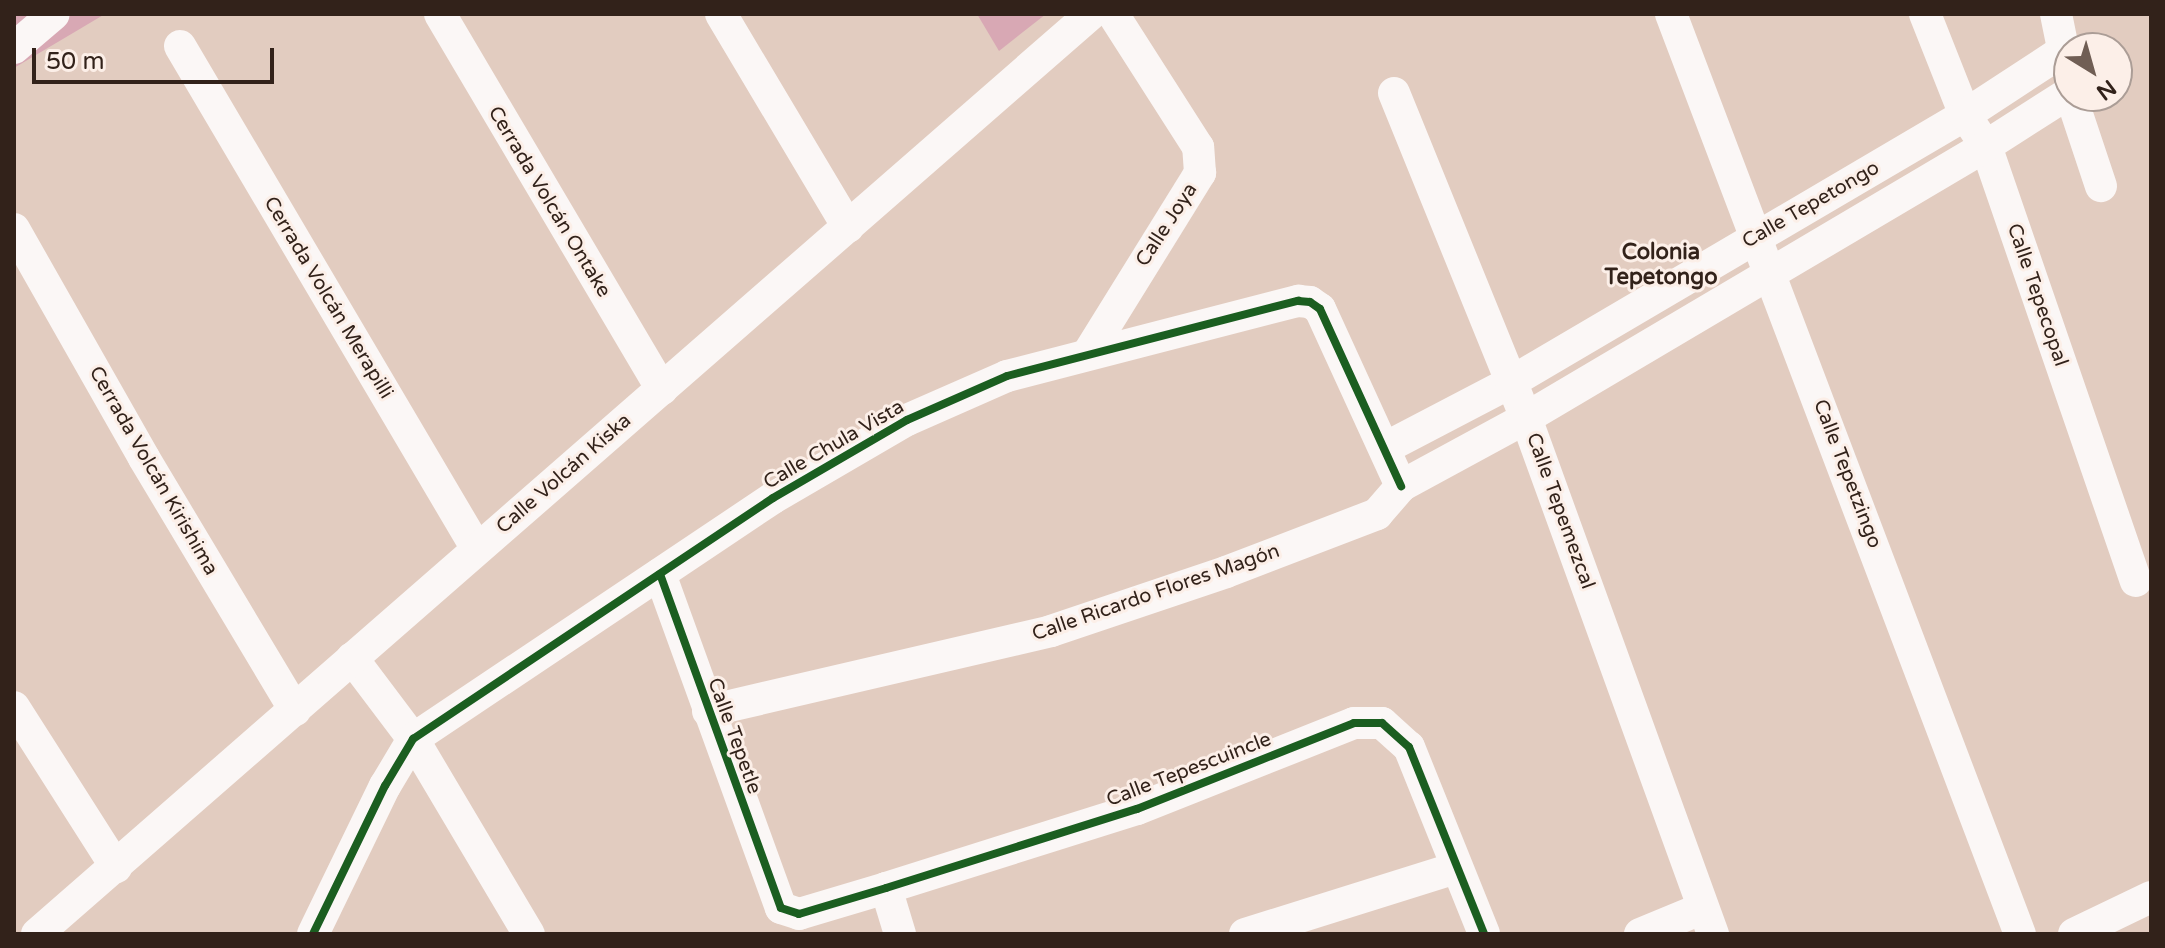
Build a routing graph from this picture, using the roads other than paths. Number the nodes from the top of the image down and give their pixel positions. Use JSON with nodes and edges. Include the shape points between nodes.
{"nodes":[{"id":1,"x":54,"y":14,"type":"edge"},
{"id":2,"x":440,"y":14,"type":"edge"},
{"id":3,"x":721,"y":14,"type":"edge"},
{"id":4,"x":1091,"y":14,"type":"edge"},
{"id":5,"x":1113,"y":14,"type":"edge"},
{"id":6,"x":1671,"y":14,"type":"edge"},
{"id":7,"x":1925,"y":14,"type":"edge"},
{"id":8,"x":180,"y":46,"type":"dead end"},
{"id":9,"x":14,"y":48,"type":"edge"},
{"id":10,"x":2053,"y":57,"type":"edge"},
{"id":11,"x":1394,"y":93,"type":"dead end"},
{"id":12,"x":2053,"y":105,"type":"edge"},
{"id":13,"x":2076,"y":112,"type":"edge"},
{"id":14,"x":1965,"y":115,"type":"junction"},
{"id":15,"x":1986,"y":146,"type":"junction"},
{"id":16,"x":2101,"y":186,"type":"dead end"},
{"id":17,"x":848,"y":227,"type":"junction"},
{"id":18,"x":14,"y":229,"type":"edge"},
{"id":19,"x":1756,"y":236,"type":"junction"},
{"id":20,"x":1771,"y":272,"type":"junction"},
{"id":21,"x":1089,"y":352,"type":"junction"},
{"id":22,"x":1511,"y":382,"type":"junction"},
{"id":23,"x":662,"y":389,"type":"junction"},
{"id":24,"x":1526,"y":418,"type":"junction"},
{"id":25,"x":1385,"y":448,"type":"junction"},
{"id":26,"x":1401,"y":486,"type":"junction"},
{"id":27,"x":477,"y":549,"type":"junction"},
{"id":28,"x":660,"y":574,"type":"junction"},
{"id":29,"x":2136,"y":581,"type":"dead end"},
{"id":30,"x":352,"y":658,"type":"junction"},
{"id":31,"x":14,"y":707,"type":"edge"},
{"id":32,"x":295,"y":710,"type":"junction"},
{"id":33,"x":708,"y":711,"type":"junction"},
{"id":34,"x":413,"y":739,"type":"junction"},
{"id":35,"x":116,"y":867,"type":"junction"},
{"id":36,"x":1455,"y":868,"type":"junction"},
{"id":37,"x":886,"y":888,"type":"junction"},
{"id":38,"x":2151,"y":897,"type":"edge"},
{"id":39,"x":781,"y":908,"type":"joint"},
{"id":40,"x":1708,"y":921,"type":"edge"},
{"id":41,"x":37,"y":934,"type":"edge"},
{"id":42,"x":313,"y":934,"type":"edge"},
{"id":43,"x":529,"y":934,"type":"edge"},
{"id":44,"x":900,"y":934,"type":"edge"},
{"id":45,"x":1245,"y":934,"type":"edge"},
{"id":46,"x":1484,"y":934,"type":"edge"},
{"id":47,"x":1640,"y":934,"type":"edge"},
{"id":48,"x":2020,"y":934,"type":"edge"},
{"id":49,"x":2074,"y":934,"type":"edge"}],
"edges":[{"from":1,"to":9,"type":"street"},
{"from":2,"to":23,"type":"street","name":"Cerrada Volcán Ontake"},
{"from":3,"to":17,"type":"street"},
{"from":4,"to":17,"type":"street","name":"Calle Volcán Kiska"},
{"from":5,"to":21,"type":"street","name":"Calle Joya","via":[[1198,147],[1200,173]]},
{"from":6,"to":19,"type":"street","name":"Calle Tepetzingo"},
{"from":7,"to":14,"type":"street","name":"Calle Tepecopal"},
{"from":8,"to":27,"type":"street","name":"Cerrada Volcán Merapilli"},
{"from":10,"to":14,"type":"street","name":"Calle Tepetongo"},
{"from":11,"to":22,"type":"street","name":"Calle Tepemezcal"},
{"from":12,"to":15,"type":"street","name":"Calle Tepetongo"},
{"from":13,"to":16,"type":"street"},
{"from":14,"to":15,"type":"street","name":"Calle Tepecopal"},
{"from":14,"to":19,"type":"street","name":"Calle Tepetongo"},
{"from":15,"to":20,"type":"street","name":"Calle Tepetongo"},
{"from":15,"to":29,"type":"street","name":"Calle Tepecopal"},
{"from":17,"to":23,"type":"street","name":"Calle Volcán Kiska"},
{"from":18,"to":32,"type":"street","name":"Cerrada Volcán Kirishima"},
{"from":19,"to":20,"type":"street","name":"Calle Tepetzingo"},
{"from":19,"to":22,"type":"street","name":"Calle Tepetongo"},
{"from":20,"to":24,"type":"street","name":"Calle Tepetongo"},
{"from":20,"to":48,"type":"street","name":"Calle Tepetzingo"},
{"from":21,"to":25,"type":"street","name":"Calle Chula Vista","via":[[1310,302],[1320,309]]},
{"from":21,"to":28,"type":"street","name":"Calle Chula Vista","via":[[1007,376],[907,420],[773,498]]},
{"from":22,"to":24,"type":"street","name":"Calle Tepemezcal"},
{"from":22,"to":25,"type":"street","name":"Calle Tepetongo"},
{"from":23,"to":27,"type":"street","name":"Calle Volcán Kiska"},
{"from":24,"to":26,"type":"street","name":"Calle Tepetongo"},
{"from":24,"to":40,"type":"street","name":"Calle Tepemezcal"},
{"from":25,"to":26,"type":"street","name":"Calle Chula Vista"},
{"from":26,"to":33,"type":"street","name":"Calle Ricardo Flores Magón","via":[[1377,514],[1051,631]]},
{"from":27,"to":30,"type":"street","name":"Calle Volcán Kiska"},
{"from":28,"to":33,"type":"street","name":"Calle Tepetle"},
{"from":28,"to":34,"type":"street","name":"Calle Chula Vista"},
{"from":30,"to":32,"type":"street","name":"Calle Volcán Kiska"},
{"from":30,"to":34,"type":"street"},
{"from":31,"to":35,"type":"street"},
{"from":32,"to":35,"type":"street","name":"Calle Volcán Kiska"},
{"from":33,"to":39,"type":"street","name":"Calle Tepetle"},
{"from":34,"to":42,"type":"street"},
{"from":34,"to":43,"type":"street"},
{"from":35,"to":41,"type":"street","name":"Calle Volcán Kiska"},
{"from":36,"to":37,"type":"street","name":"Calle Tepescuincle","via":[[1409,747],[1382,723],[1354,723],[1137,809]]},
{"from":36,"to":45,"type":"street"},
{"from":36,"to":46,"type":"street","name":"Calle Tepescuincle"},
{"from":37,"to":39,"type":"street","name":"Calle Tepescuincle","via":[[799,914]]},
{"from":37,"to":44,"type":"street"},
{"from":38,"to":49,"type":"street"},
{"from":40,"to":47,"type":"street"}]}
